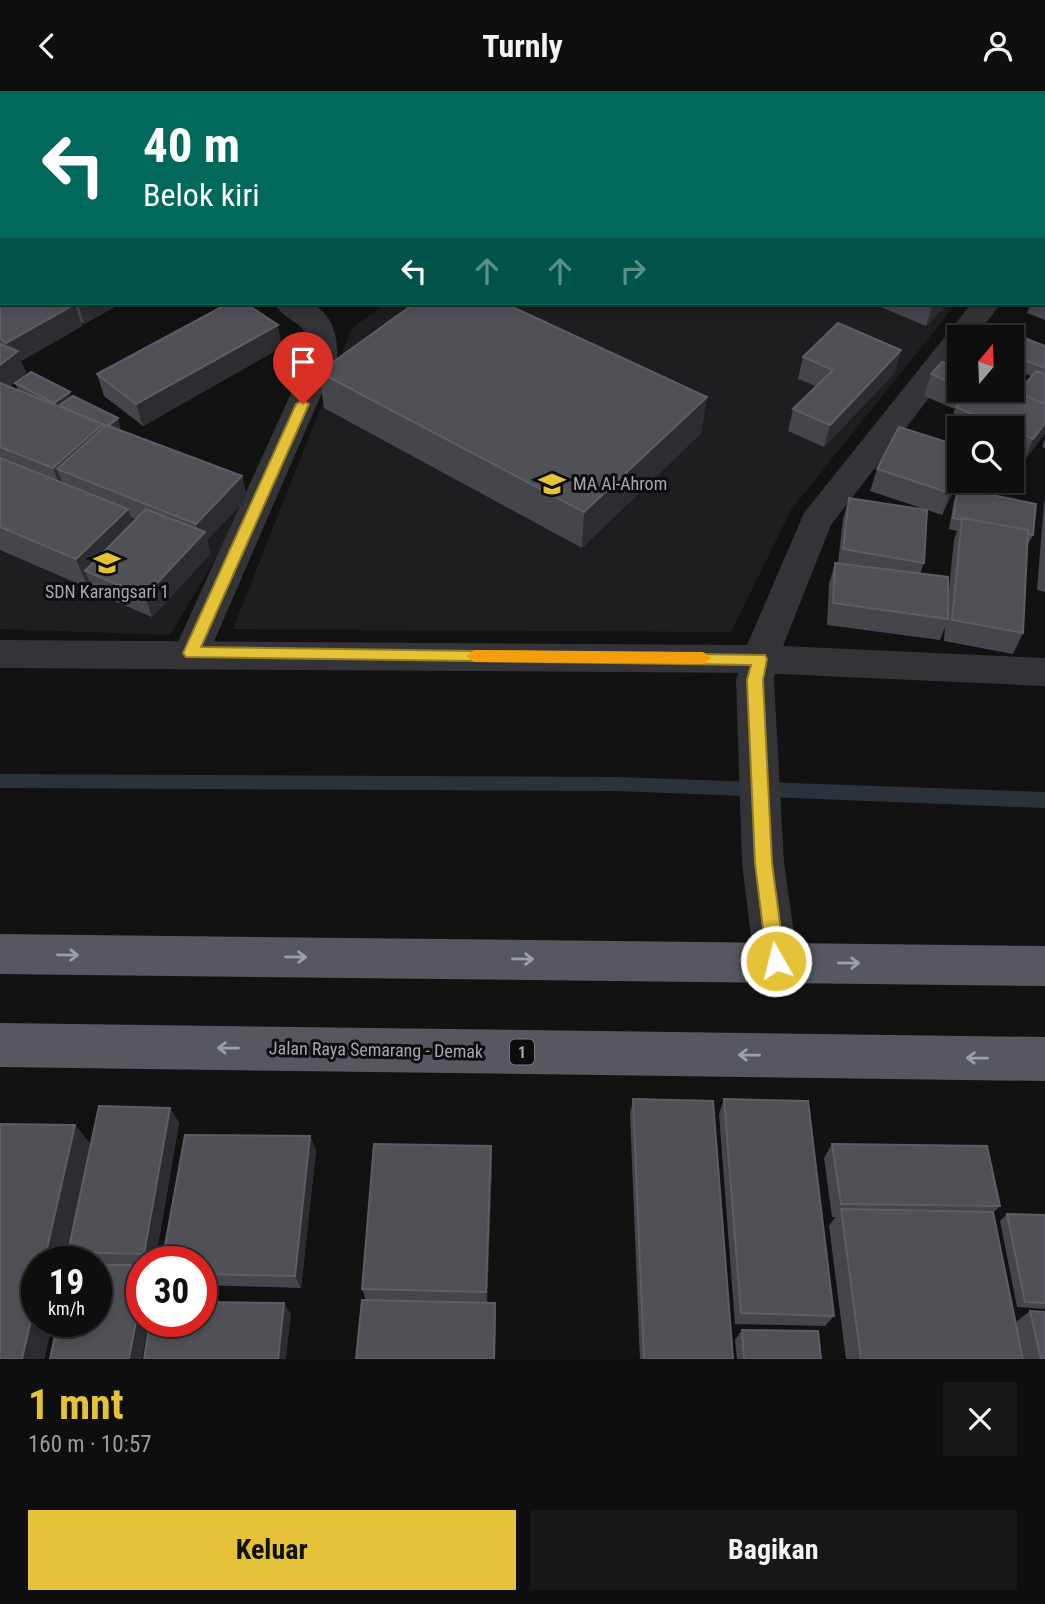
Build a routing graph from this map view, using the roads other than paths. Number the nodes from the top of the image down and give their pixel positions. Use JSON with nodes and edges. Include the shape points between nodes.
{"nodes":[{"id":1,"x":291,"y":305,"type":"edge"},
{"id":2,"x":985,"y":305,"type":"edge"},
{"id":3,"x":191,"y":653,"type":"junction"},
{"id":4,"x":0,"y":654,"type":"edge"},
{"id":5,"x":757,"y":670,"type":"junction"},
{"id":6,"x":1045,"y":672,"type":"edge"},
{"id":7,"x":0,"y":954,"type":"edge"},
{"id":8,"x":776,"y":961,"type":"junction"},
{"id":9,"x":1045,"y":966,"type":"edge"},
{"id":10,"x":0,"y":1045,"type":"edge"},
{"id":11,"x":1045,"y":1059,"type":"edge"}],
"edges":[{"from":1,"to":3,"type":"street","via":[[320,328],[325,341],[322,358]]},
{"from":2,"to":5,"type":"street","via":[[816,521]]},
{"from":3,"to":4,"type":"street"},
{"from":3,"to":5,"type":"street"},
{"from":5,"to":6,"type":"street"},
{"from":5,"to":8,"type":"street","via":[[763,863]]},
{"from":7,"to":8,"type":"highway","one_way":true},
{"from":8,"to":9,"type":"highway","one_way":true},
{"from":11,"to":10,"type":"highway","name":"Jalan Raya Semarang - Demak","number":"1","one_way":true}]}
